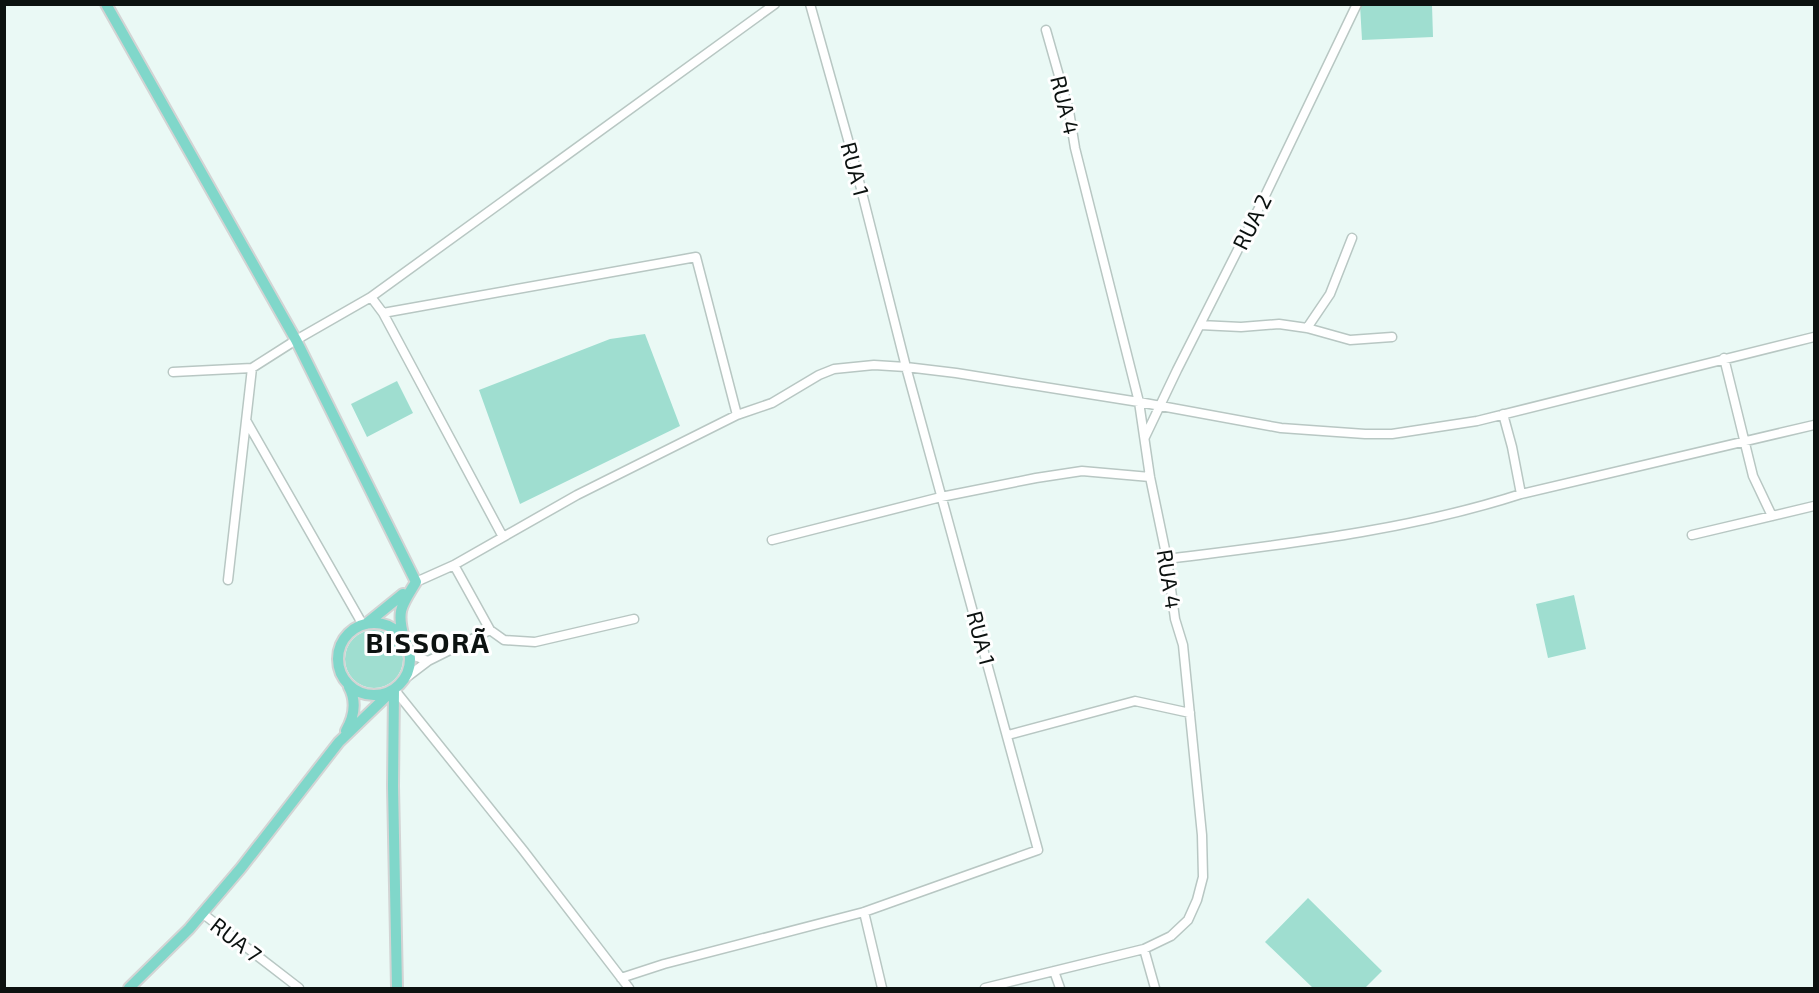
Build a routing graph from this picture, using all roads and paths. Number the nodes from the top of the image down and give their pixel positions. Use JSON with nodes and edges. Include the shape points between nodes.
{"nodes":[{"id":1,"x":106,"y":4,"type":"edge"},
{"id":2,"x":775,"y":4,"type":"edge"},
{"id":3,"x":810,"y":4,"type":"edge"},
{"id":4,"x":1357,"y":4,"type":"edge"},
{"id":5,"x":1046,"y":30,"type":"dead end"},
{"id":6,"x":1352,"y":238,"type":"dead end"},
{"id":7,"x":371,"y":297,"type":"junction"},
{"id":8,"x":383,"y":313,"type":"junction"},
{"id":9,"x":1200,"y":325,"type":"junction"},
{"id":10,"x":1308,"y":328,"type":"junction"},
{"id":11,"x":1815,"y":337,"type":"edge"},
{"id":12,"x":1392,"y":338,"type":"dead end"},
{"id":13,"x":296,"y":340,"type":"junction"},
{"id":14,"x":1724,"y":358,"type":"junction"},
{"id":15,"x":906,"y":367,"type":"junction"},
{"id":16,"x":252,"y":368,"type":"junction"},
{"id":17,"x":173,"y":372,"type":"dead end"},
{"id":18,"x":1139,"y":402,"type":"junction"},
{"id":19,"x":1160,"y":406,"type":"junction"},
{"id":20,"x":1503,"y":414,"type":"junction"},
{"id":21,"x":737,"y":415,"type":"junction"},
{"id":22,"x":247,"y":422,"type":"junction"},
{"id":23,"x":1815,"y":425,"type":"edge"},
{"id":24,"x":1144,"y":438,"type":"junction"},
{"id":25,"x":1745,"y":442,"type":"junction"},
{"id":26,"x":1150,"y":477,"type":"junction"},
{"id":27,"x":1521,"y":494,"type":"junction"},
{"id":28,"x":941,"y":497,"type":"junction"},
{"id":29,"x":1815,"y":506,"type":"edge"},
{"id":30,"x":1772,"y":516,"type":"junction"},
{"id":31,"x":1692,"y":535,"type":"dead end"},
{"id":32,"x":504,"y":537,"type":"junction"},
{"id":33,"x":772,"y":540,"type":"dead end"},
{"id":34,"x":1167,"y":559,"type":"junction"},
{"id":35,"x":454,"y":565,"type":"junction"},
{"id":36,"x":228,"y":580,"type":"dead end"},
{"id":37,"x":416,"y":582,"type":"junction"},
{"id":38,"x":634,"y":619,"type":"dead end"},
{"id":39,"x":364,"y":625,"type":"junction"},
{"id":40,"x":490,"y":630,"type":"junction"},
{"id":41,"x":407,"y":646,"type":"junction"},
{"id":42,"x":428,"y":661,"type":"junction"},
{"id":43,"x":403,"y":680,"type":"junction"},
{"id":44,"x":348,"y":684,"type":"junction"},
{"id":45,"x":394,"y":689,"type":"junction"},
{"id":46,"x":1190,"y":713,"type":"junction"},
{"id":47,"x":1008,"y":735,"type":"junction"},
{"id":48,"x":339,"y":742,"type":"junction"},
{"id":49,"x":864,"y":912,"type":"junction"},
{"id":50,"x":202,"y":913,"type":"junction"},
{"id":51,"x":1144,"y":949,"type":"junction"},
{"id":52,"x":1054,"y":971,"type":"junction"},
{"id":53,"x":621,"y":978,"type":"junction"},
{"id":54,"x":129,"y":988,"type":"edge"},
{"id":55,"x":299,"y":988,"type":"edge"},
{"id":56,"x":397,"y":988,"type":"edge"},
{"id":57,"x":629,"y":988,"type":"edge"},
{"id":58,"x":882,"y":988,"type":"edge"},
{"id":59,"x":985,"y":988,"type":"edge"},
{"id":60,"x":1060,"y":988,"type":"edge"},
{"id":61,"x":1155,"y":988,"type":"edge"}],
"edges":[{"from":1,"to":13,"type":"main road"},
{"from":2,"to":7,"type":"street"},
{"from":3,"to":15,"type":"street","name":"RUA 1"},
{"from":4,"to":9,"type":"street","name":"RUA 2"},
{"from":5,"to":18,"type":"street","name":"RUA 4"},
{"from":6,"to":10,"type":"street","via":[[1330,294]]},
{"from":7,"to":8,"type":"street"},
{"from":7,"to":13,"type":"street"},
{"from":8,"to":21,"type":"street","via":[[696,257]]},
{"from":8,"to":32,"type":"street"},
{"from":9,"to":10,"type":"street","via":[[1279,324]]},
{"from":9,"to":19,"type":"street","name":"RUA 2"},
{"from":10,"to":12,"type":"street","via":[[1350,340]]},
{"from":11,"to":14,"type":"street"},
{"from":13,"to":16,"type":"street"},
{"from":13,"to":37,"type":"main road"},
{"from":14,"to":20,"type":"street"},
{"from":14,"to":25,"type":"street"},
{"from":15,"to":18,"type":"street"},
{"from":15,"to":21,"type":"street","via":[[834,369],[772,403]]},
{"from":15,"to":28,"type":"street","name":"RUA 1"},
{"from":16,"to":17,"type":"street"},
{"from":16,"to":22,"type":"street"},
{"from":18,"to":19,"type":"street"},
{"from":18,"to":24,"type":"street","name":"RUA 4"},
{"from":19,"to":20,"type":"street","via":[[1281,428],[1365,434],[1392,434]]},
{"from":19,"to":24,"type":"street","name":"RUA 2"},
{"from":20,"to":27,"type":"street"},
{"from":21,"to":32,"type":"street","via":[[577,495]]},
{"from":22,"to":36,"type":"street"},
{"from":22,"to":39,"type":"street"},
{"from":23,"to":25,"type":"street"},
{"from":24,"to":26,"type":"street","name":"RUA 4"},
{"from":25,"to":27,"type":"street"},
{"from":25,"to":30,"type":"street","via":[[1753,476]]},
{"from":26,"to":28,"type":"street","via":[[1082,471]]},
{"from":26,"to":34,"type":"street","name":"RUA 4"},
{"from":27,"to":34,"type":"street","via":[[1483,506],[1350,534]]},
{"from":28,"to":33,"type":"street"},
{"from":28,"to":47,"type":"street","name":"RUA 1"},
{"from":29,"to":30,"type":"street"},
{"from":30,"to":31,"type":"street"},
{"from":32,"to":35,"type":"street"},
{"from":34,"to":46,"type":"street","name":"RUA 4","via":[[1175,620],[1183,645]]},
{"from":35,"to":37,"type":"street"},
{"from":35,"to":40,"type":"street"},
{"from":37,"to":39,"type":"main road"},
{"from":37,"to":41,"type":"main road","via":[[400,607]]},
{"from":38,"to":40,"type":"street","via":[[534,642],[504,640]]},
{"from":39,"to":41,"type":"main road","via":[[387,626]]},
{"from":39,"to":44,"type":"main road","via":[[347,635],[339,650],[338,666]]},
{"from":40,"to":42,"type":"street"},
{"from":41,"to":42,"type":"street","via":[[417,657]]},
{"from":41,"to":43,"type":"main road","via":[[408,668]]},
{"from":42,"to":43,"type":"street"},
{"from":43,"to":45,"type":"main road"},
{"from":44,"to":45,"type":"main road","via":[[371,695]]},
{"from":44,"to":48,"type":"main road","via":[[354,697],[354,712]]},
{"from":45,"to":48,"type":"main road"},
{"from":45,"to":53,"type":"street"},
{"from":45,"to":56,"type":"main road"},
{"from":46,"to":47,"type":"street","via":[[1135,701]]},
{"from":46,"to":51,"type":"street","name":"RUA 4","via":[[1203,877],[1188,920],[1171,936]]},
{"from":47,"to":49,"type":"street","name":"RUA 1","via":[[1038,850]]},
{"from":48,"to":50,"type":"main road"},
{"from":49,"to":53,"type":"street","name":"RUA 1"},
{"from":49,"to":58,"type":"street"},
{"from":50,"to":54,"type":"main road"},
{"from":50,"to":55,"type":"street","name":"RUA 7"},
{"from":51,"to":52,"type":"street","name":"RUA 4"},
{"from":51,"to":61,"type":"street"},
{"from":52,"to":59,"type":"street","name":"RUA 4"},
{"from":52,"to":60,"type":"street"},
{"from":53,"to":57,"type":"street"}]}
